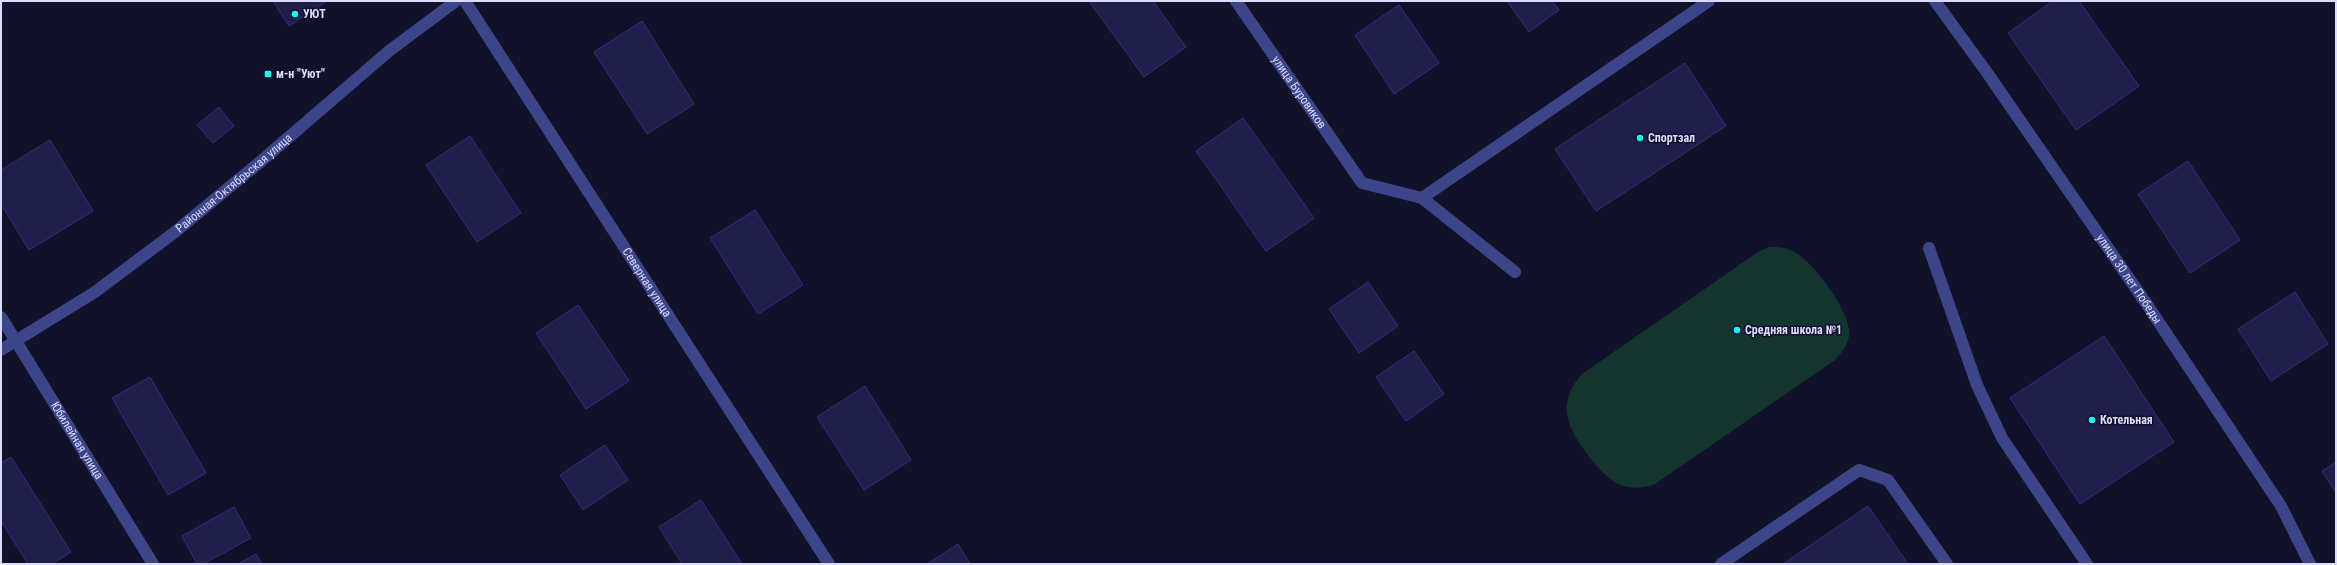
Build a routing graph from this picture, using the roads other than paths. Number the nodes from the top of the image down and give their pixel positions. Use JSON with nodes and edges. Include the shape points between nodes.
{"nodes":[{"id":1,"x":456,"y":1,"type":"edge"},
{"id":2,"x":465,"y":1,"type":"edge"},
{"id":3,"x":1236,"y":1,"type":"edge"},
{"id":4,"x":1708,"y":1,"type":"edge"},
{"id":5,"x":1935,"y":1,"type":"edge"},
{"id":6,"x":1422,"y":198,"type":"junction"},
{"id":7,"x":1929,"y":248,"type":"dead end"},
{"id":8,"x":1515,"y":272,"type":"dead end"},
{"id":9,"x":1,"y":317,"type":"edge"},
{"id":10,"x":16,"y":341,"type":"junction"},
{"id":11,"x":1,"y":350,"type":"edge"},
{"id":12,"x":153,"y":564,"type":"edge"},
{"id":13,"x":829,"y":564,"type":"edge"},
{"id":14,"x":1721,"y":564,"type":"edge"},
{"id":15,"x":1947,"y":564,"type":"edge"},
{"id":16,"x":2087,"y":564,"type":"edge"},
{"id":17,"x":2310,"y":564,"type":"edge"}],
"edges":[{"from":1,"to":10,"type":"street","name":"Районная-Октябрьская улица","via":[[389,52],[175,232],[95,292]]},
{"from":2,"to":13,"type":"street","name":"Северная улица"},
{"from":3,"to":6,"type":"street","name":"улица Буровиков","via":[[1362,183]]},
{"from":4,"to":6,"type":"street"},
{"from":5,"to":17,"type":"street","name":"улица 30 лет Победы","via":[[2132,283],[2277,499]]},
{"from":6,"to":8,"type":"street"},
{"from":7,"to":16,"type":"street","via":[[1977,385],[2002,438]]},
{"from":9,"to":10,"type":"street","name":"Юбилейная улица"},
{"from":10,"to":11,"type":"street","name":"Районная-Октябрьская улица"},
{"from":10,"to":12,"type":"street","name":"Юбилейная улица"},
{"from":14,"to":15,"type":"street","via":[[1859,470],[1888,480]]}]}
